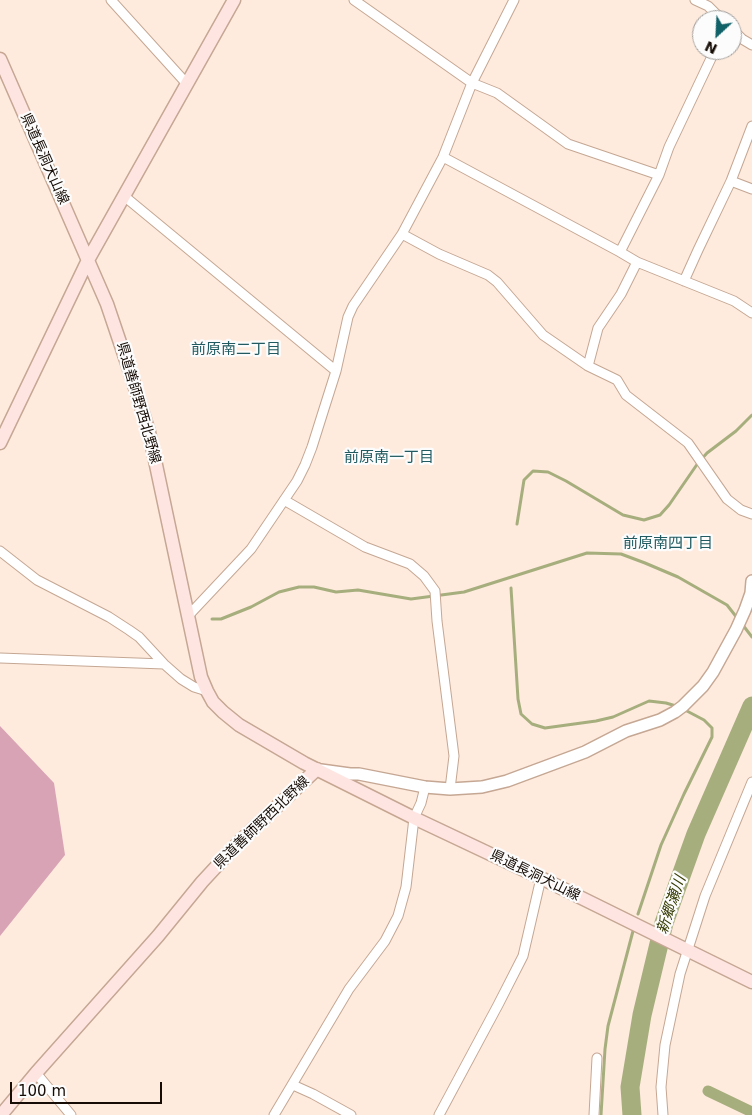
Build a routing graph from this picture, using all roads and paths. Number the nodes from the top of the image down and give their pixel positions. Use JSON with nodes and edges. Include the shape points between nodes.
{"nodes":[{"id":1,"x":111,"y":0,"type":"edge"},
{"id":2,"x":234,"y":0,"type":"edge"},
{"id":3,"x":354,"y":0,"type":"edge"},
{"id":4,"x":514,"y":0,"type":"edge"},
{"id":5,"x":695,"y":0,"type":"edge"},
{"id":6,"x":708,"y":3,"type":"edge"},
{"id":7,"x":0,"y":59,"type":"edge"},
{"id":8,"x":711,"y":60,"type":"edge"},
{"id":9,"x":472,"y":83,"type":"junction"},
{"id":10,"x":187,"y":84,"type":"junction"},
{"id":11,"x":752,"y":126,"type":"edge"},
{"id":12,"x":442,"y":156,"type":"junction"},
{"id":13,"x":659,"y":175,"type":"junction"},
{"id":14,"x":731,"y":181,"type":"junction"},
{"id":15,"x":752,"y":189,"type":"edge"},
{"id":16,"x":124,"y":196,"type":"junction"},
{"id":17,"x":402,"y":234,"type":"junction"},
{"id":18,"x":620,"y":252,"type":"junction"},
{"id":19,"x":88,"y":260,"type":"junction"},
{"id":20,"x":637,"y":262,"type":"junction"},
{"id":21,"x":684,"y":281,"type":"junction"},
{"id":22,"x":752,"y":313,"type":"edge"},
{"id":23,"x":588,"y":366,"type":"junction"},
{"id":24,"x":336,"y":371,"type":"junction"},
{"id":25,"x":0,"y":443,"type":"edge"},
{"id":26,"x":284,"y":500,"type":"junction"},
{"id":27,"x":752,"y":514,"type":"edge"},
{"id":28,"x":0,"y":551,"type":"edge"},
{"id":29,"x":752,"y":581,"type":"edge"},
{"id":30,"x":189,"y":618,"type":"junction"},
{"id":31,"x":0,"y":658,"type":"edge"},
{"id":32,"x":164,"y":664,"type":"junction"},
{"id":33,"x":206,"y":691,"type":"junction"},
{"id":34,"x":317,"y":769,"type":"junction"},
{"id":35,"x":752,"y":782,"type":"edge"},
{"id":36,"x":425,"y":786,"type":"junction"},
{"id":37,"x":450,"y":789,"type":"junction"},
{"id":38,"x":414,"y":818,"type":"junction"},
{"id":39,"x":541,"y":878,"type":"junction"},
{"id":40,"x":688,"y":950,"type":"junction"},
{"id":41,"x":752,"y":982,"type":"edge"},
{"id":42,"x":598,"y":1058,"type":"dead end"},
{"id":43,"x":36,"y":1073,"type":"junction"},
{"id":44,"x":293,"y":1085,"type":"junction"},
{"id":45,"x":1,"y":1115,"type":"edge"},
{"id":46,"x":71,"y":1115,"type":"edge"},
{"id":47,"x":274,"y":1115,"type":"edge"},
{"id":48,"x":351,"y":1115,"type":"edge"},
{"id":49,"x":439,"y":1115,"type":"edge"},
{"id":50,"x":594,"y":1115,"type":"edge"},
{"id":51,"x":663,"y":1115,"type":"edge"}],
"edges":[{"from":1,"to":10,"type":"street"},
{"from":2,"to":10,"type":"main road"},
{"from":3,"to":9,"type":"street"},
{"from":4,"to":9,"type":"street"},
{"from":5,"to":6,"type":"street"},
{"from":7,"to":19,"type":"main road","name":"県道長洞犬山線"},
{"from":8,"to":13,"type":"street"},
{"from":9,"to":12,"type":"street"},
{"from":9,"to":13,"type":"street","via":[[497,93],[568,144]]},
{"from":10,"to":16,"type":"main road"},
{"from":11,"to":14,"type":"street"},
{"from":12,"to":17,"type":"street"},
{"from":12,"to":18,"type":"street"},
{"from":13,"to":18,"type":"street"},
{"from":14,"to":15,"type":"street"},
{"from":14,"to":21,"type":"street"},
{"from":16,"to":19,"type":"main road"},
{"from":16,"to":24,"type":"street"},
{"from":17,"to":23,"type":"street","via":[[488,275],[543,335]]},
{"from":17,"to":24,"type":"street","via":[[353,306]]},
{"from":18,"to":20,"type":"street"},
{"from":19,"to":25,"type":"main road"},
{"from":19,"to":30,"type":"main road","name":"県道善師野西北野線","via":[[108,304],[149,432]]},
{"from":20,"to":21,"type":"street"},
{"from":20,"to":23,"type":"street","via":[[621,294],[598,328]]},
{"from":21,"to":22,"type":"street","via":[[734,301]]},
{"from":23,"to":27,"type":"street","via":[[617,380],[626,395],[688,443],[726,499]]},
{"from":24,"to":26,"type":"street","via":[[305,465]]},
{"from":26,"to":30,"type":"street","via":[[251,549]]},
{"from":26,"to":37,"type":"street","via":[[365,547],[410,564],[435,591],[454,756]]},
{"from":28,"to":32,"type":"street","via":[[38,580],[139,636]]},
{"from":29,"to":37,"type":"street","via":[[745,610],[713,672],[679,709],[586,752],[507,781],[482,788]]},
{"from":30,"to":33,"type":"main road","name":"県道善師野西北野線"},
{"from":31,"to":32,"type":"street"},
{"from":32,"to":33,"type":"street","via":[[181,679]]},
{"from":33,"to":34,"type":"main road","name":"県道善師野西北野線","via":[[213,702],[239,725]]},
{"from":34,"to":36,"type":"street"},
{"from":34,"to":38,"type":"main road","name":"県道長洞犬山線"},
{"from":34,"to":43,"type":"main road","name":"県道善師野西北野線","via":[[202,882]]},
{"from":35,"to":40,"type":"street","via":[[704,896]]},
{"from":36,"to":37,"type":"street"},
{"from":36,"to":38,"type":"street"},
{"from":38,"to":39,"type":"main road","name":"県道長洞犬山線"},
{"from":38,"to":44,"type":"street","via":[[406,887],[398,916],[385,941],[349,989]]},
{"from":39,"to":40,"type":"main road","name":"県道長洞犬山線"},
{"from":39,"to":49,"type":"street","via":[[523,956]]},
{"from":40,"to":41,"type":"main road","name":"県道長洞犬山線"},
{"from":40,"to":51,"type":"street","via":[[665,1045],[661,1088]]},
{"from":42,"to":50,"type":"street"},
{"from":43,"to":45,"type":"main road","name":"県道善師野西北野線"},
{"from":43,"to":46,"type":"street"},
{"from":44,"to":47,"type":"street"},
{"from":44,"to":48,"type":"street"}]}
